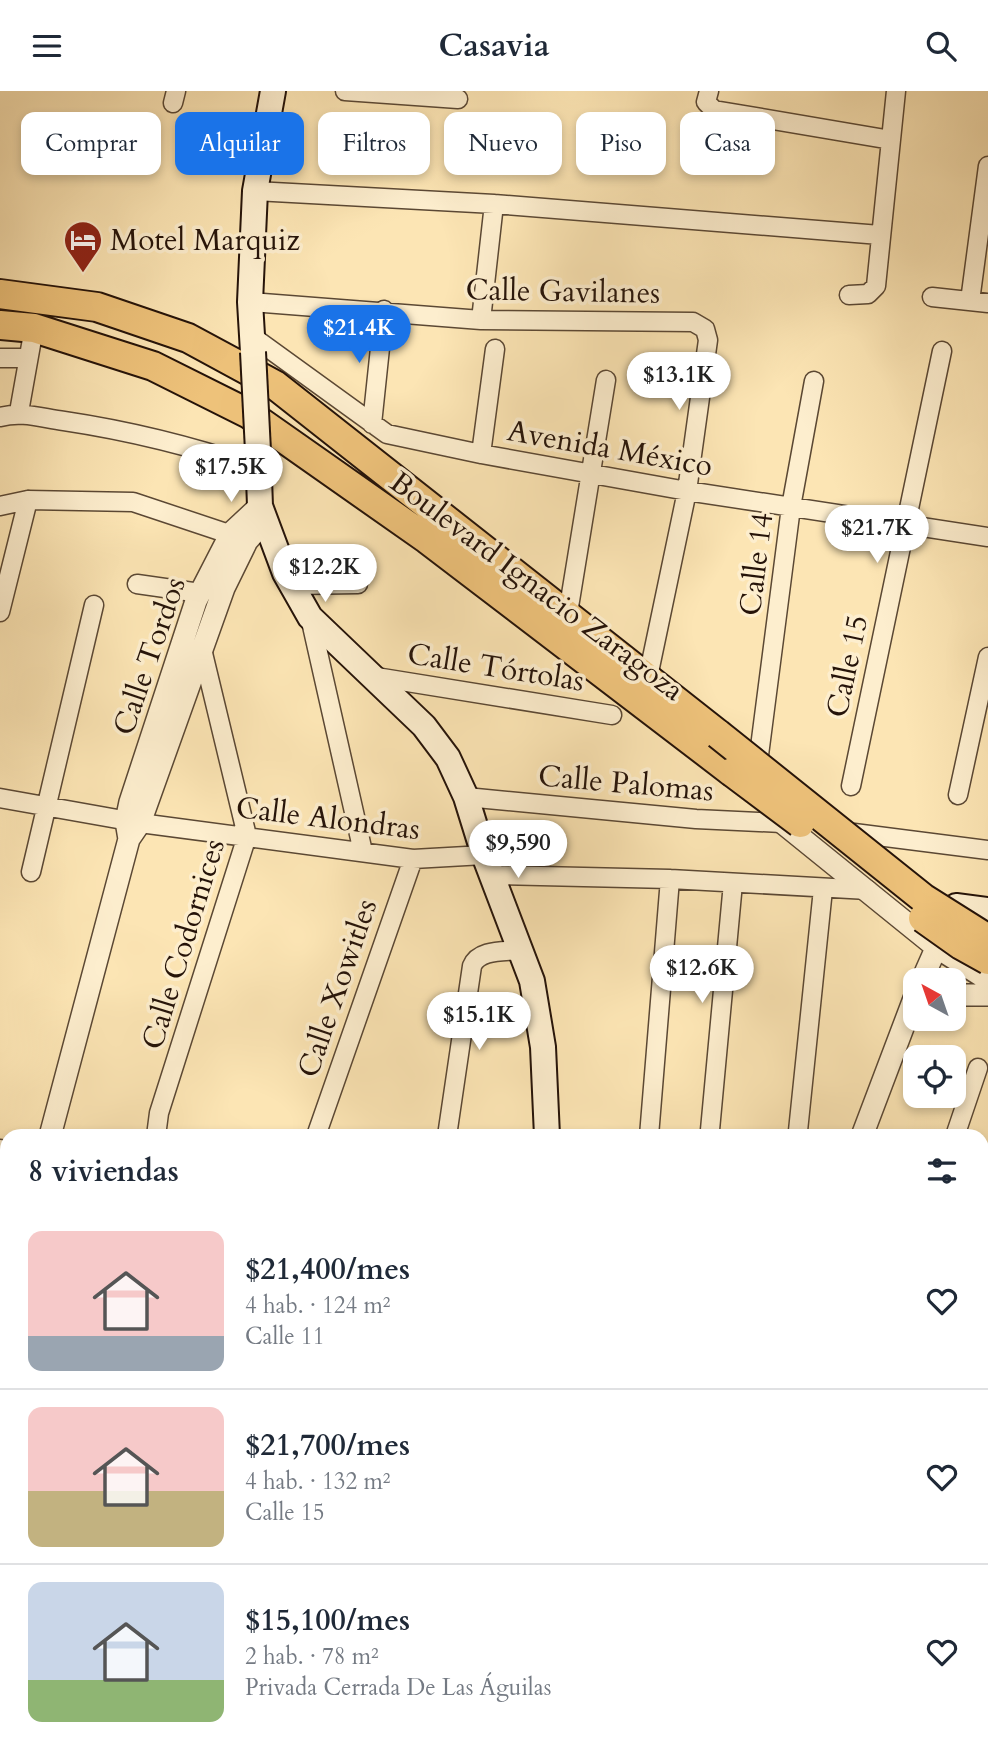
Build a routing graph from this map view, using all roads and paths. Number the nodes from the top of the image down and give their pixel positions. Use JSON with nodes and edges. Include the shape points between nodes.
{"nodes":[{"id":1,"x":272,"y":91,"type":"edge"},
{"id":2,"x":345,"y":91,"type":"edge"},
{"id":3,"x":709,"y":91,"type":"edge"},
{"id":4,"x":896,"y":91,"type":"edge"},
{"id":5,"x":458,"y":99,"type":"dead end"},
{"id":6,"x":891,"y":140,"type":"junction"},
{"id":7,"x":988,"y":166,"type":"edge"},
{"id":8,"x":255,"y":191,"type":"junction"},
{"id":9,"x":494,"y":204,"type":"junction"},
{"id":10,"x":880,"y":235,"type":"junction"},
{"id":11,"x":0,"y":294,"type":"edge"},
{"id":12,"x":849,"y":295,"type":"dead end"},
{"id":13,"x":932,"y":297,"type":"dead end"},
{"id":14,"x":970,"y":301,"type":"junction"},
{"id":15,"x":250,"y":302,"type":"junction"},
{"id":16,"x":988,"y":303,"type":"edge"},
{"id":17,"x":384,"y":310,"type":"junction"},
{"id":18,"x":481,"y":320,"type":"junction"},
{"id":19,"x":0,"y":325,"type":"edge"},
{"id":20,"x":34,"y":328,"type":"junction"},
{"id":21,"x":253,"y":344,"type":"junction"},
{"id":22,"x":495,"y":349,"type":"dead end"},
{"id":23,"x":942,"y":351,"type":"dead end"},
{"id":24,"x":0,"y":358,"type":"edge"},
{"id":25,"x":28,"y":358,"type":"junction"},
{"id":26,"x":606,"y":380,"type":"dead end"},
{"id":27,"x":814,"y":381,"type":"dead end"},
{"id":28,"x":19,"y":412,"type":"junction"},
{"id":29,"x":0,"y":417,"type":"edge"},
{"id":30,"x":372,"y":424,"type":"junction"},
{"id":31,"x":481,"y":454,"type":"junction"},
{"id":32,"x":258,"y":460,"type":"junction"},
{"id":33,"x":592,"y":474,"type":"junction"},
{"id":34,"x":687,"y":491,"type":"junction"},
{"id":35,"x":28,"y":500,"type":"junction"},
{"id":36,"x":0,"y":506,"type":"edge"},
{"id":37,"x":791,"y":507,"type":"junction"},
{"id":38,"x":263,"y":513,"type":"junction"},
{"id":39,"x":905,"y":525,"type":"junction"},
{"id":40,"x":239,"y":537,"type":"junction"},
{"id":41,"x":988,"y":537,"type":"edge"},
{"id":42,"x":137,"y":584,"type":"dead end"},
{"id":43,"x":358,"y":584,"type":"dead end"},
{"id":44,"x":292,"y":585,"type":"junction"},
{"id":45,"x":200,"y":593,"type":"junction"},
{"id":46,"x":94,"y":605,"type":"dead end"},
{"id":47,"x":0,"y":612,"type":"edge"},
{"id":48,"x":568,"y":613,"type":"junction"},
{"id":49,"x":310,"y":617,"type":"junction"},
{"id":50,"x":202,"y":649,"type":"junction"},
{"id":51,"x":988,"y":657,"type":"edge"},
{"id":52,"x":370,"y":675,"type":"junction"},
{"id":53,"x":648,"y":677,"type":"junction"},
{"id":54,"x":664,"y":705,"type":"junction"},
{"id":55,"x":612,"y":715,"type":"dead end"},
{"id":56,"x":759,"y":755,"type":"junction"},
{"id":57,"x":851,"y":786,"type":"dead end"},
{"id":58,"x":958,"y":795,"type":"dead end"},
{"id":59,"x":466,"y":797,"type":"junction"},
{"id":60,"x":0,"y":798,"type":"edge"},
{"id":61,"x":44,"y":808,"type":"junction"},
{"id":62,"x":782,"y":823,"type":"junction"},
{"id":63,"x":132,"y":828,"type":"junction"},
{"id":64,"x":854,"y":833,"type":"junction"},
{"id":65,"x":247,"y":836,"type":"junction"},
{"id":66,"x":988,"y":850,"type":"edge"},
{"id":67,"x":363,"y":852,"type":"junction"},
{"id":68,"x":412,"y":859,"type":"junction"},
{"id":69,"x":488,"y":865,"type":"junction"},
{"id":70,"x":31,"y":872,"type":"dead end"},
{"id":71,"x":670,"y":879,"type":"junction"},
{"id":72,"x":733,"y":883,"type":"junction"},
{"id":73,"x":823,"y":888,"type":"junction"},
{"id":74,"x":868,"y":890,"type":"junction"},
{"id":75,"x":956,"y":906,"type":"junction"},
{"id":76,"x":988,"y":910,"type":"edge"},
{"id":77,"x":988,"y":925,"type":"edge"},
{"id":78,"x":988,"y":939,"type":"edge"},
{"id":79,"x":936,"y":947,"type":"junction"},
{"id":80,"x":520,"y":950,"type":"junction"},
{"id":81,"x":988,"y":960,"type":"edge"},
{"id":82,"x":927,"y":968,"type":"edge"},
{"id":83,"x":988,"y":980,"type":"edge"},
{"id":84,"x":966,"y":995,"type":"edge"},
{"id":85,"x":988,"y":995,"type":"edge"},
{"id":86,"x":903,"y":1029,"type":"edge"},
{"id":87,"x":978,"y":1069,"type":"dead end"},
{"id":88,"x":52,"y":1129,"type":"edge"},
{"id":89,"x":157,"y":1129,"type":"edge"},
{"id":90,"x":318,"y":1129,"type":"edge"},
{"id":91,"x":448,"y":1129,"type":"edge"},
{"id":92,"x":547,"y":1129,"type":"edge"},
{"id":93,"x":650,"y":1129,"type":"edge"},
{"id":94,"x":710,"y":1129,"type":"edge"},
{"id":95,"x":798,"y":1129,"type":"edge"},
{"id":96,"x":865,"y":1129,"type":"edge"},
{"id":97,"x":957,"y":1129,"type":"edge"}],
"edges":[{"from":1,"to":8,"type":"main road"},
{"from":2,"to":5,"type":"street"},
{"from":3,"to":6,"type":"street","via":[[706,102],[714,110]]},
{"from":4,"to":6,"type":"street"},
{"from":6,"to":10,"type":"street"},
{"from":7,"to":14,"type":"street"},
{"from":8,"to":9,"type":"street"},
{"from":8,"to":15,"type":"main road"},
{"from":9,"to":10,"type":"street"},
{"from":9,"to":18,"type":"street"},
{"from":10,"to":12,"type":"street","via":[[876,286],[868,294]]},
{"from":11,"to":48,"type":"main road","name":"Boulevard Ignacio Zaragoza","via":[[97,307],[188,338],[275,385]]},
{"from":13,"to":14,"type":"street"},
{"from":14,"to":16,"type":"street"},
{"from":15,"to":17,"type":"street","name":"Calle Gavilanes"},
{"from":15,"to":21,"type":"main road"},
{"from":17,"to":18,"type":"street","name":"Calle Gavilanes"},
{"from":17,"to":30,"type":"street"},
{"from":18,"to":34,"type":"street","name":"Calle Gavilanes","via":[[693,322],[705,330],[708,340]]},
{"from":19,"to":20,"type":"main road","name":"Boulevard Ignacio Zaragoza"},
{"from":20,"to":25,"type":"street"},
{"from":20,"to":54,"type":"main road","name":"Boulevard Ignacio Zaragoza","via":[[153,366],[248,414]]},
{"from":21,"to":30,"type":"street","name":"Avenida México"},
{"from":21,"to":32,"type":"main road","bridge":true},
{"from":22,"to":31,"type":"street"},
{"from":23,"to":39,"type":"street","name":"Calle 15"},
{"from":24,"to":25,"type":"street"},
{"from":25,"to":28,"type":"street"},
{"from":26,"to":33,"type":"street"},
{"from":27,"to":37,"type":"street","name":"Calle 14"},
{"from":28,"to":29,"type":"street"},
{"from":28,"to":32,"type":"street"},
{"from":30,"to":31,"type":"street","name":"Avenida México","via":[[387,434]]},
{"from":31,"to":33,"type":"street","name":"Avenida México"},
{"from":32,"to":38,"type":"main road"},
{"from":33,"to":34,"type":"street","name":"Avenida México"},
{"from":33,"to":48,"type":"street"},
{"from":34,"to":37,"type":"street","name":"Avenida México"},
{"from":34,"to":53,"type":"street"},
{"from":35,"to":36,"type":"street"},
{"from":35,"to":40,"type":"street","via":[[133,502]]},
{"from":35,"to":47,"type":"street"},
{"from":37,"to":39,"type":"street","name":"Avenida México"},
{"from":37,"to":56,"type":"street","name":"Calle 14"},
{"from":38,"to":40,"type":"street","name":"Calle Tordos"},
{"from":38,"to":44,"type":"main road"},
{"from":39,"to":41,"type":"street","name":"Avenida México"},
{"from":39,"to":57,"type":"street","name":"Calle 15"},
{"from":40,"to":45,"type":"street","name":"Calle Tordos"},
{"from":40,"to":50,"type":"street","name":"Calle Tordos"},
{"from":42,"to":45,"type":"street"},
{"from":43,"to":44,"type":"street"},
{"from":44,"to":49,"type":"main road"},
{"from":45,"to":63,"type":"street","name":"Calle Tordos"},
{"from":46,"to":61,"type":"street"},
{"from":48,"to":53,"type":"main road","name":"Boulevard Ignacio Zaragoza"},
{"from":49,"to":52,"type":"main road"},
{"from":49,"to":67,"type":"street"},
{"from":50,"to":63,"type":"street","name":"Calle Tordos"},
{"from":50,"to":65,"type":"street","name":"Calle Codornices"},
{"from":51,"to":58,"type":"street"},
{"from":52,"to":55,"type":"street","name":"Calle Tórtolas"},
{"from":52,"to":59,"type":"main road","via":[[424,726],[448,758]]},
{"from":53,"to":54,"type":"main road","name":"Boulevard Ignacio Zaragoza"},
{"from":54,"to":56,"type":"street","name":"Boulevard Ignacio Zaragoza","via":[[707,713]]},
{"from":54,"to":62,"type":"street","name":"Boulevard Ignacio Zaragoza","via":[[681,741]]},
{"from":54,"to":78,"type":"main road","bridge":true,"via":[[718,734],[923,898]]},
{"from":54,"to":81,"type":"main road","bridge":true,"via":[[732,772],[884,890]]},
{"from":56,"to":64,"type":"street","name":"Boulevard Ignacio Zaragoza"},
{"from":59,"to":62,"type":"street","name":"Calle Palomas"},
{"from":59,"to":69,"type":"main road"},
{"from":60,"to":61,"type":"street","name":"Calle Alondras"},
{"from":61,"to":63,"type":"street","name":"Calle Alondras"},
{"from":61,"to":70,"type":"street"},
{"from":62,"to":74,"type":"street","name":"Boulevard Ignacio Zaragoza"},
{"from":63,"to":65,"type":"street","name":"Calle Alondras"},
{"from":63,"to":88,"type":"street","name":"Calle Tordos"},
{"from":64,"to":66,"type":"street"},
{"from":64,"to":75,"type":"street","name":"Boulevard Ignacio Zaragoza"},
{"from":65,"to":67,"type":"street","name":"Calle Alondras"},
{"from":65,"to":89,"type":"street","name":"Calle Codornices"},
{"from":67,"to":68,"type":"street","name":"Calle Alondras"},
{"from":68,"to":69,"type":"street","name":"Calle Alondras"},
{"from":68,"to":90,"type":"street","name":"Calle Xowitles"},
{"from":69,"to":71,"type":"street","name":"Calle Alondras"},
{"from":69,"to":80,"type":"main road"},
{"from":71,"to":72,"type":"street","name":"Calle Alondras"},
{"from":71,"to":93,"type":"street"},
{"from":72,"to":73,"type":"street","name":"Calle Alondras"},
{"from":72,"to":94,"type":"street"},
{"from":73,"to":74,"type":"street","name":"Calle Alondras"},
{"from":73,"to":95,"type":"street"},
{"from":74,"to":79,"type":"street","name":"Boulevard Ignacio Zaragoza"},
{"from":75,"to":76,"type":"main road"},
{"from":75,"to":77,"type":"street","name":"Boulevard Ignacio Zaragoza"},
{"from":75,"to":79,"type":"street"},
{"from":79,"to":82,"type":"street"},
{"from":79,"to":83,"type":"street","name":"Boulevard Ignacio Zaragoza"},
{"from":80,"to":91,"type":"street","via":[[475,958]]},
{"from":80,"to":92,"type":"main road","via":[[532,981],[542,1047]]},
{"from":84,"to":85,"type":"street"},
{"from":86,"to":96,"type":"street"},
{"from":87,"to":97,"type":"street"}]}
